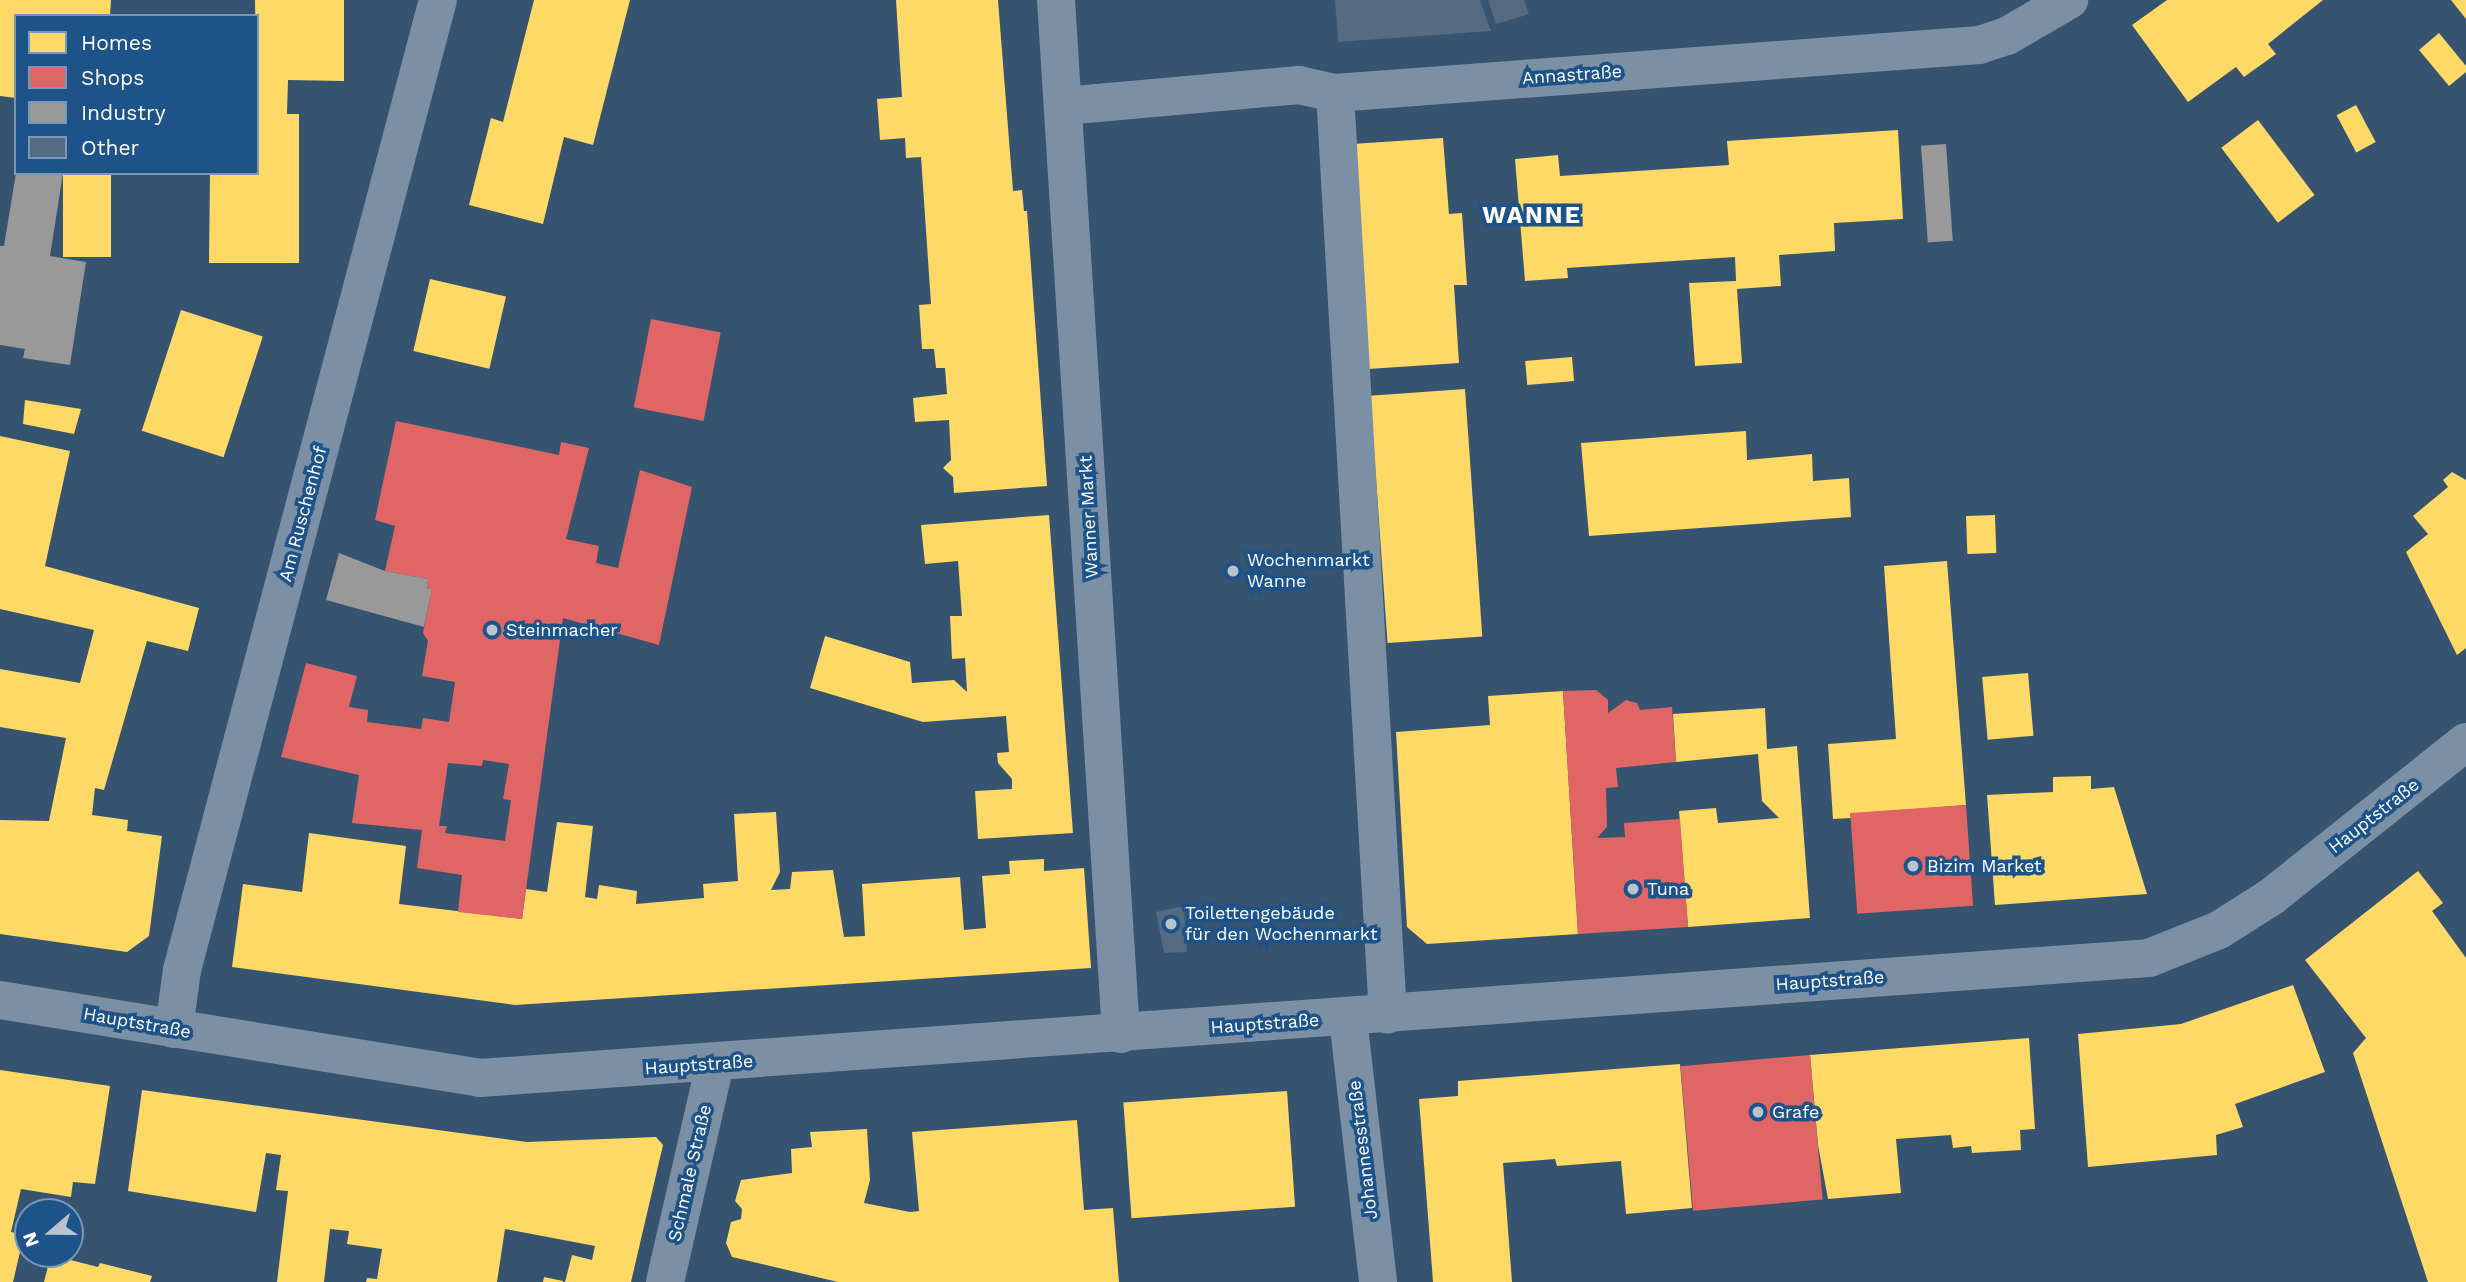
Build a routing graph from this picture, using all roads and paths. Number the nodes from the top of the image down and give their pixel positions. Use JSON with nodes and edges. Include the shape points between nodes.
{"nodes":[{"id":1,"x":438,"y":0,"type":"edge"},
{"id":2,"x":1056,"y":0,"type":"edge"},
{"id":3,"x":2069,"y":0,"type":"edge"},
{"id":4,"x":1335,"y":93,"type":"junction"},
{"id":5,"x":1064,"y":106,"type":"junction"},
{"id":6,"x":2466,"y":742,"type":"edge"},
{"id":7,"x":0,"y":1000,"type":"edge"},
{"id":8,"x":1388,"y":1014,"type":"junction"},
{"id":9,"x":1348,"y":1018,"type":"junction"},
{"id":10,"x":174,"y":1029,"type":"junction"},
{"id":11,"x":1121,"y":1034,"type":"junction"},
{"id":12,"x":715,"y":1064,"type":"junction"},
{"id":13,"x":665,"y":1282,"type":"edge"},
{"id":14,"x":1378,"y":1282,"type":"edge"}],
"edges":[{"from":1,"to":10,"type":"street","name":"Am Ruschenhof","via":[[182,970]]},
{"from":2,"to":5,"type":"street","name":"Wanner Markt"},
{"from":3,"to":4,"type":"street","name":"Annastraße","via":[[2007,36],[1979,45]]},
{"from":4,"to":5,"type":"street","name":"Annastraße","via":[[1299,85]]},
{"from":4,"to":8,"type":"street"},
{"from":5,"to":11,"type":"street","name":"Wanner Markt"},
{"from":6,"to":8,"type":"street","name":"Hauptstraße","via":[[2271,897],[2219,930],[2149,958]]},
{"from":7,"to":10,"type":"street","name":"Hauptstraße"},
{"from":8,"to":9,"type":"street","name":"Hauptstraße"},
{"from":9,"to":11,"type":"street","name":"Hauptstraße"},
{"from":9,"to":14,"type":"street","name":"Johannesstraße"},
{"from":10,"to":12,"type":"street","name":"Hauptstraße","via":[[480,1078]]},
{"from":11,"to":12,"type":"street","name":"Hauptstraße"},
{"from":12,"to":13,"type":"street","name":"Schmale Straße"}]}
